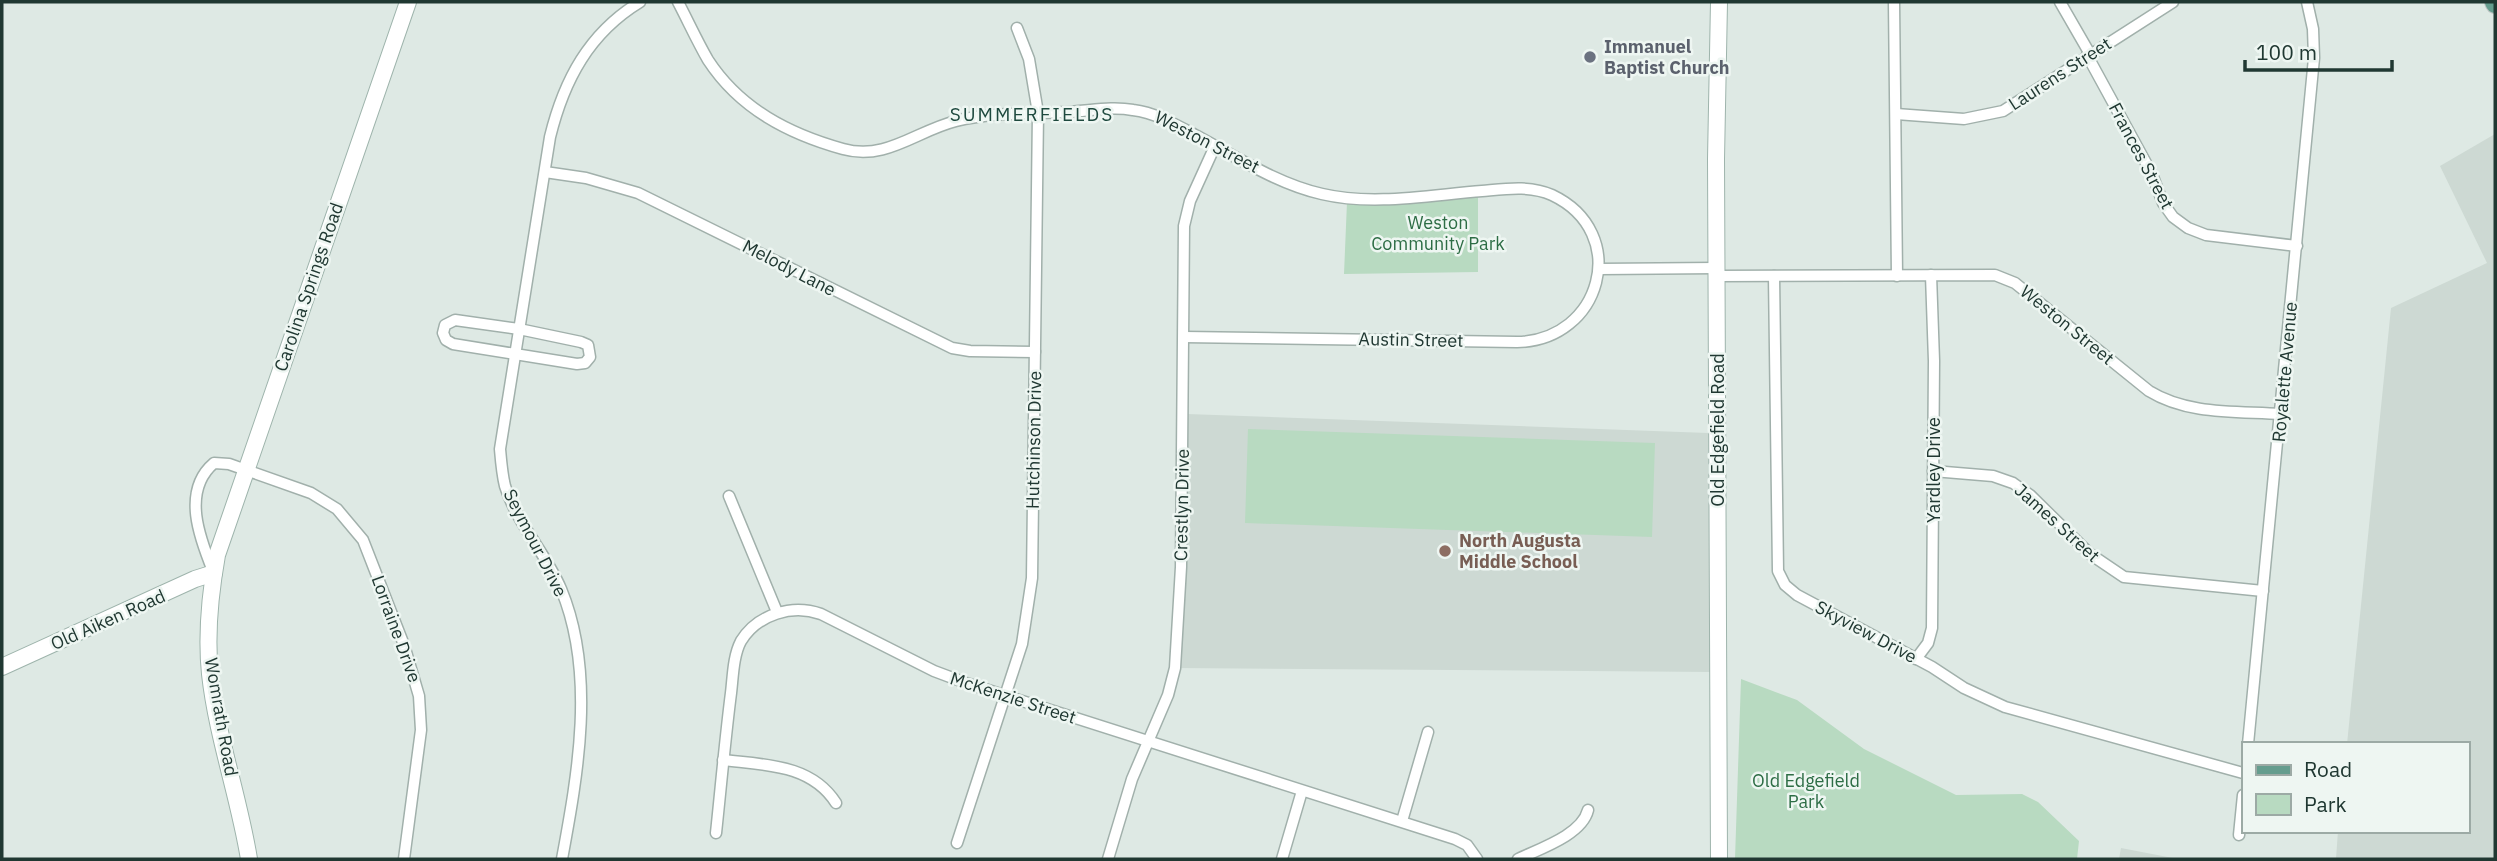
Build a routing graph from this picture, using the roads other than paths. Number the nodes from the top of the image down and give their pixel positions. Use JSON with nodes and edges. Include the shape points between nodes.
{"nodes":[{"id":1,"x":408,"y":2,"type":"edge"},
{"id":2,"x":640,"y":2,"type":"edge"},
{"id":3,"x":678,"y":2,"type":"edge"},
{"id":4,"x":1719,"y":2,"type":"edge"},
{"id":5,"x":1895,"y":2,"type":"edge"},
{"id":6,"x":2060,"y":2,"type":"edge"},
{"id":7,"x":2173,"y":2,"type":"edge"},
{"id":8,"x":2307,"y":2,"type":"edge"},
{"id":9,"x":1017,"y":28,"type":"dead end"},
{"id":10,"x":2089,"y":55,"type":"junction"},
{"id":11,"x":1038,"y":113,"type":"junction"},
{"id":12,"x":1896,"y":114,"type":"junction"},
{"id":13,"x":1215,"y":146,"type":"junction"},
{"id":14,"x":545,"y":172,"type":"junction"},
{"id":15,"x":2297,"y":246,"type":"junction"},
{"id":16,"x":1600,"y":269,"type":"junction"},
{"id":17,"x":1717,"y":272,"type":"junction"},
{"id":18,"x":1931,"y":275,"type":"junction"},
{"id":19,"x":1774,"y":276,"type":"junction"},
{"id":20,"x":1897,"y":276,"type":"junction"},
{"id":21,"x":519,"y":329,"type":"junction"},
{"id":22,"x":1184,"y":337,"type":"junction"},
{"id":23,"x":515,"y":352,"type":"junction"},
{"id":24,"x":1035,"y":352,"type":"junction"},
{"id":25,"x":2281,"y":414,"type":"junction"},
{"id":26,"x":245,"y":471,"type":"junction"},
{"id":27,"x":1933,"y":471,"type":"junction"},
{"id":28,"x":729,"y":496,"type":"dead end"},
{"id":29,"x":214,"y":573,"type":"junction"},
{"id":30,"x":2263,"y":591,"type":"junction"},
{"id":31,"x":777,"y":612,"type":"junction"},
{"id":32,"x":1916,"y":659,"type":"junction"},
{"id":33,"x":2,"y":667,"type":"edge"},
{"id":34,"x":1004,"y":697,"type":"junction"},
{"id":35,"x":1428,"y":732,"type":"dead end"},
{"id":36,"x":1146,"y":742,"type":"junction"},
{"id":37,"x":2248,"y":742,"type":"edge"},
{"id":38,"x":723,"y":760,"type":"junction"},
{"id":39,"x":2242,"y":773,"type":"edge"},
{"id":40,"x":1302,"y":791,"type":"junction"},
{"id":41,"x":836,"y":803,"type":"dead end"},
{"id":42,"x":2242,"y":805,"type":"edge"},
{"id":43,"x":1588,"y":810,"type":"dead end"},
{"id":44,"x":1402,"y":821,"type":"junction"},
{"id":45,"x":716,"y":832,"type":"dead end"},
{"id":46,"x":2239,"y":835,"type":"dead end"},
{"id":47,"x":957,"y":843,"type":"dead end"},
{"id":48,"x":249,"y":859,"type":"edge"},
{"id":49,"x":404,"y":859,"type":"edge"},
{"id":50,"x":562,"y":859,"type":"edge"},
{"id":51,"x":1108,"y":859,"type":"edge"},
{"id":52,"x":1282,"y":859,"type":"edge"},
{"id":53,"x":1477,"y":859,"type":"edge"},
{"id":54,"x":1518,"y":859,"type":"edge"},
{"id":55,"x":1719,"y":859,"type":"edge"}],
"edges":[{"from":1,"to":26,"type":"street","name":"Carolina Springs Road"},
{"from":2,"to":14,"type":"street","name":"Seymour Drive","via":[[602,31],[576,65],[557,107]]},
{"from":3,"to":11,"type":"street","name":"Weston Street","via":[[707,57],[744,101],[781,127],[844,149],[888,150],[951,122]]},
{"from":4,"to":17,"type":"street","name":"Old Edgefield Road"},
{"from":5,"to":12,"type":"street"},
{"from":6,"to":10,"type":"street","name":"Frances Street"},
{"from":7,"to":10,"type":"street","name":"Laurens Street"},
{"from":8,"to":15,"type":"street","name":"Royalette Avenue","via":[[2314,58]]},
{"from":9,"to":11,"type":"street","name":"Hutchinson Drive"},
{"from":10,"to":12,"type":"street","name":"Laurens Street","via":[[2015,105],[1990,115],[1964,119]]},
{"from":10,"to":15,"type":"street","name":"Frances Street","via":[[2173,217],[2206,235]]},
{"from":11,"to":13,"type":"street","name":"Weston Street","via":[[1134,110],[1158,116]]},
{"from":11,"to":24,"type":"street","name":"Hutchinson Drive"},
{"from":12,"to":20,"type":"street"},
{"from":13,"to":16,"type":"street","name":"Weston Street","via":[[1283,181],[1339,197],[1396,198],[1506,189],[1544,192],[1573,209],[1587,225]]},
{"from":13,"to":22,"type":"street","name":"Crestlyn Drive","via":[[1184,226]]},
{"from":14,"to":21,"type":"street","name":"Seymour Drive"},
{"from":14,"to":24,"type":"street","name":"Melody Lane","via":[[638,193],[952,348]]},
{"from":15,"to":25,"type":"street","name":"Royalette Avenue"},
{"from":16,"to":17,"type":"street","name":"Weston Street"},
{"from":16,"to":22,"type":"street","name":"Austin Street","via":[[1579,315],[1547,337],[1527,342]]},
{"from":17,"to":19,"type":"street","name":"Weston Street"},
{"from":17,"to":55,"type":"street","name":"Old Edgefield Road"},
{"from":18,"to":20,"type":"street","name":"Weston Street"},
{"from":18,"to":25,"type":"street","name":"Weston Street","via":[[1987,275],[2015,283],[2149,391],[2171,402],[2194,409]]},
{"from":18,"to":27,"type":"street","name":"Yardley Drive"},
{"from":19,"to":20,"type":"street","name":"Weston Street"},
{"from":19,"to":32,"type":"street","name":"Skyview Drive","via":[[1778,571],[1797,595]]},
{"from":21,"to":23,"type":"street","name":"Seymour Drive"},
{"from":21,"to":23,"type":"street","via":[[581,342],[591,353],[585,363],[577,364]]},
{"from":21,"to":23,"type":"street","via":[[455,320],[443,329],[446,340],[453,344]]},
{"from":22,"to":36,"type":"street","name":"Crestlyn Drive","via":[[1175,668]]},
{"from":23,"to":50,"type":"street","name":"Seymour Drive","via":[[500,449],[502,472],[516,512],[560,587],[580,672],[578,744]]},
{"from":24,"to":34,"type":"street","name":"Hutchinson Drive","via":[[1030,600],[1022,644]]},
{"from":25,"to":30,"type":"street","name":"Royalette Avenue"},
{"from":26,"to":29,"type":"street","name":"Carolina Springs Road"},
{"from":26,"to":29,"type":"street","name":"Lorraine Drive","via":[[214,463],[203,474],[196,520]]},
{"from":26,"to":49,"type":"street","name":"Lorraine Drive","via":[[326,501],[363,540],[419,696],[421,730]]},
{"from":27,"to":30,"type":"street","name":"James Street","via":[[1993,476],[2013,483],[2090,554],[2124,577]]},
{"from":27,"to":32,"type":"street","name":"Yardley Drive","via":[[1932,628]]},
{"from":28,"to":31,"type":"street"},
{"from":29,"to":33,"type":"street","name":"Old Aiken Road"},
{"from":29,"to":48,"type":"street","name":"Womrath Road","via":[[210,672]]},
{"from":30,"to":37,"type":"street","name":"Royalette Avenue"},
{"from":31,"to":34,"type":"street","name":"McKenzie Street","via":[[821,614],[934,671]]},
{"from":31,"to":38,"type":"street","via":[[747,634],[738,647]]},
{"from":32,"to":39,"type":"street","name":"Skyview Drive","via":[[2005,707]]},
{"from":34,"to":36,"type":"street","name":"McKenzie Street"},
{"from":34,"to":47,"type":"street","name":"Hutchinson Drive"},
{"from":35,"to":44,"type":"street"},
{"from":36,"to":40,"type":"street","name":"McKenzie Street"},
{"from":36,"to":51,"type":"street","name":"Crestlyn Drive"},
{"from":38,"to":41,"type":"street","via":[[791,769],[825,789]]},
{"from":38,"to":45,"type":"street"},
{"from":40,"to":44,"type":"street","name":"McKenzie Street"},
{"from":40,"to":52,"type":"street"},
{"from":42,"to":46,"type":"street"},
{"from":43,"to":54,"type":"street","via":[[1576,829]]},
{"from":44,"to":53,"type":"street","name":"McKenzie Street","via":[[1461,842]]}]}
